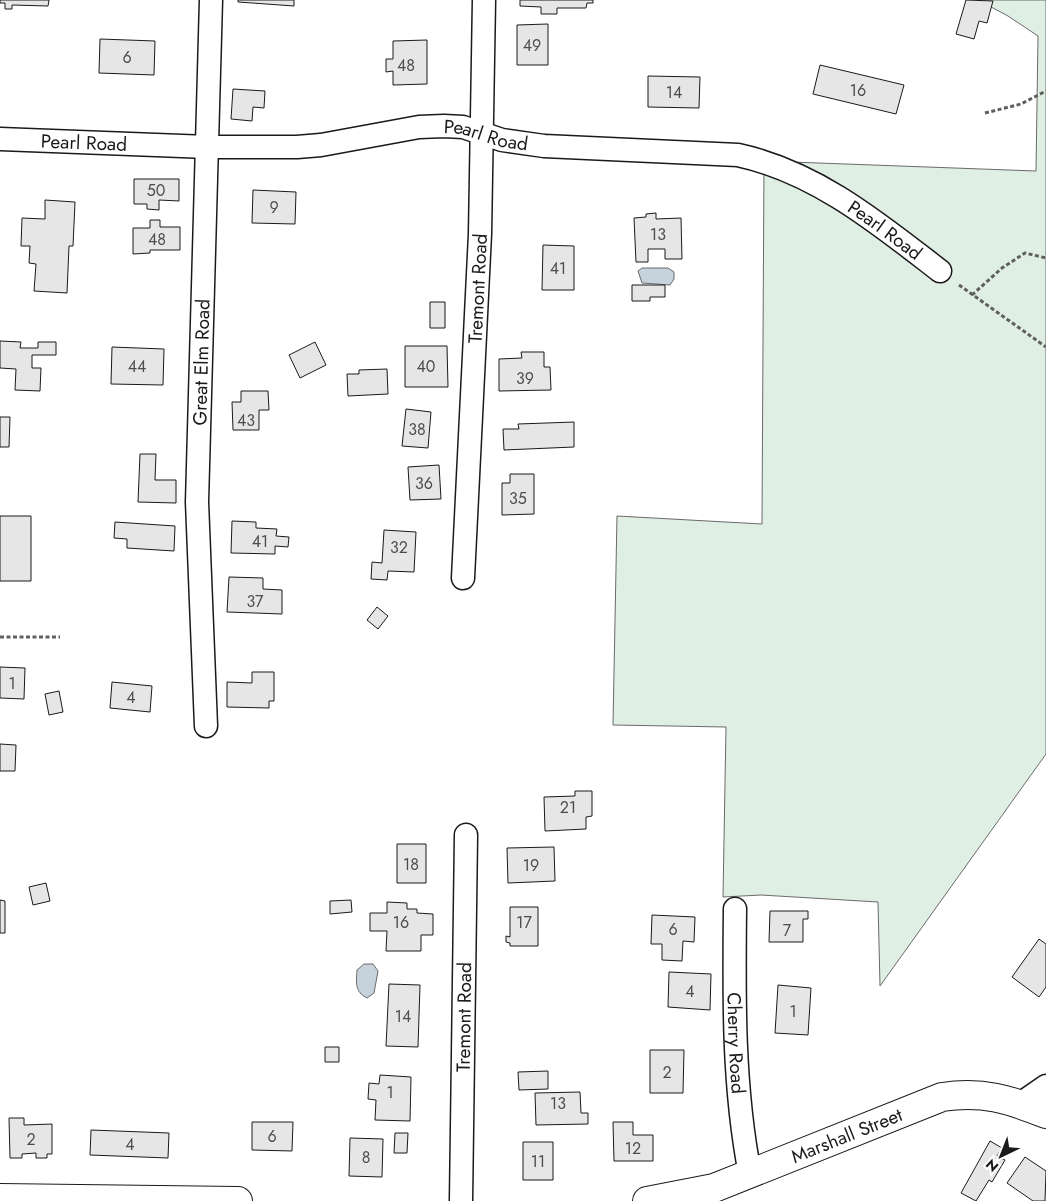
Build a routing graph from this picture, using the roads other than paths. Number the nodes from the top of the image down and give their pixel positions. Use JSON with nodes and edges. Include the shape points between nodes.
{"nodes":[{"id":1,"x":211,"y":0,"type":"edge"},
{"id":2,"x":484,"y":0,"type":"edge"},
{"id":3,"x":484,"y":134,"type":"junction"},
{"id":4,"x":0,"y":139,"type":"edge"},
{"id":5,"x":208,"y":147,"type":"junction"},
{"id":6,"x":940,"y":271,"type":"road end"},
{"id":7,"x":463,"y":578,"type":"dead end"},
{"id":8,"x":206,"y":726,"type":"dead end"},
{"id":9,"x":466,"y":835,"type":"dead end"},
{"id":10,"x":735,"y":909,"type":"dead end"},
{"id":11,"x":1046,"y":1086,"type":"edge"},
{"id":12,"x":1020,"y":1104,"type":"junction"},
{"id":13,"x":1046,"y":1114,"type":"edge"},
{"id":14,"x":750,"y":1174,"type":"junction"},
{"id":15,"x":716,"y":1194,"type":"edge"},
{"id":16,"x":0,"y":1198,"type":"edge"},
{"id":17,"x":193,"y":1201,"type":"edge"},
{"id":18,"x":238,"y":1201,"type":"edge"},
{"id":19,"x":461,"y":1201,"type":"edge"},
{"id":20,"x":647,"y":1201,"type":"edge"}],
"edges":[{"from":1,"to":5,"type":"street","name":"Great Elm Road"},
{"from":2,"to":3,"type":"street","name":"Tremont Road"},
{"from":3,"to":5,"type":"street","name":"Pearl Road","via":[[463,127],[418,127],[321,145]]},
{"from":3,"to":6,"type":"street","name":"Pearl Road","via":[[544,146],[738,155],[764,161],[823,188],[871,218]]},
{"from":3,"to":7,"type":"street","name":"Tremont Road"},
{"from":4,"to":5,"type":"street","name":"Pearl Road"},
{"from":5,"to":8,"type":"street","name":"Great Elm Road","via":[[197,502]]},
{"from":9,"to":19,"type":"street","name":"Tremont Road"},
{"from":10,"to":14,"type":"street","name":"Cherry Road","via":[[735,1026],[741,1117]]},
{"from":11,"to":12,"type":"street"},
{"from":12,"to":13,"type":"street","name":"Marshall Street"},
{"from":12,"to":14,"type":"street","name":"Marshall Street","via":[[992,1095],[942,1097]]},
{"from":14,"to":15,"type":"street","name":"Marshall Street"},
{"from":15,"to":20,"type":"street","name":"Marshall Street"},
{"from":16,"to":17,"type":"street"},
{"from":17,"to":18,"type":"street"}]}
